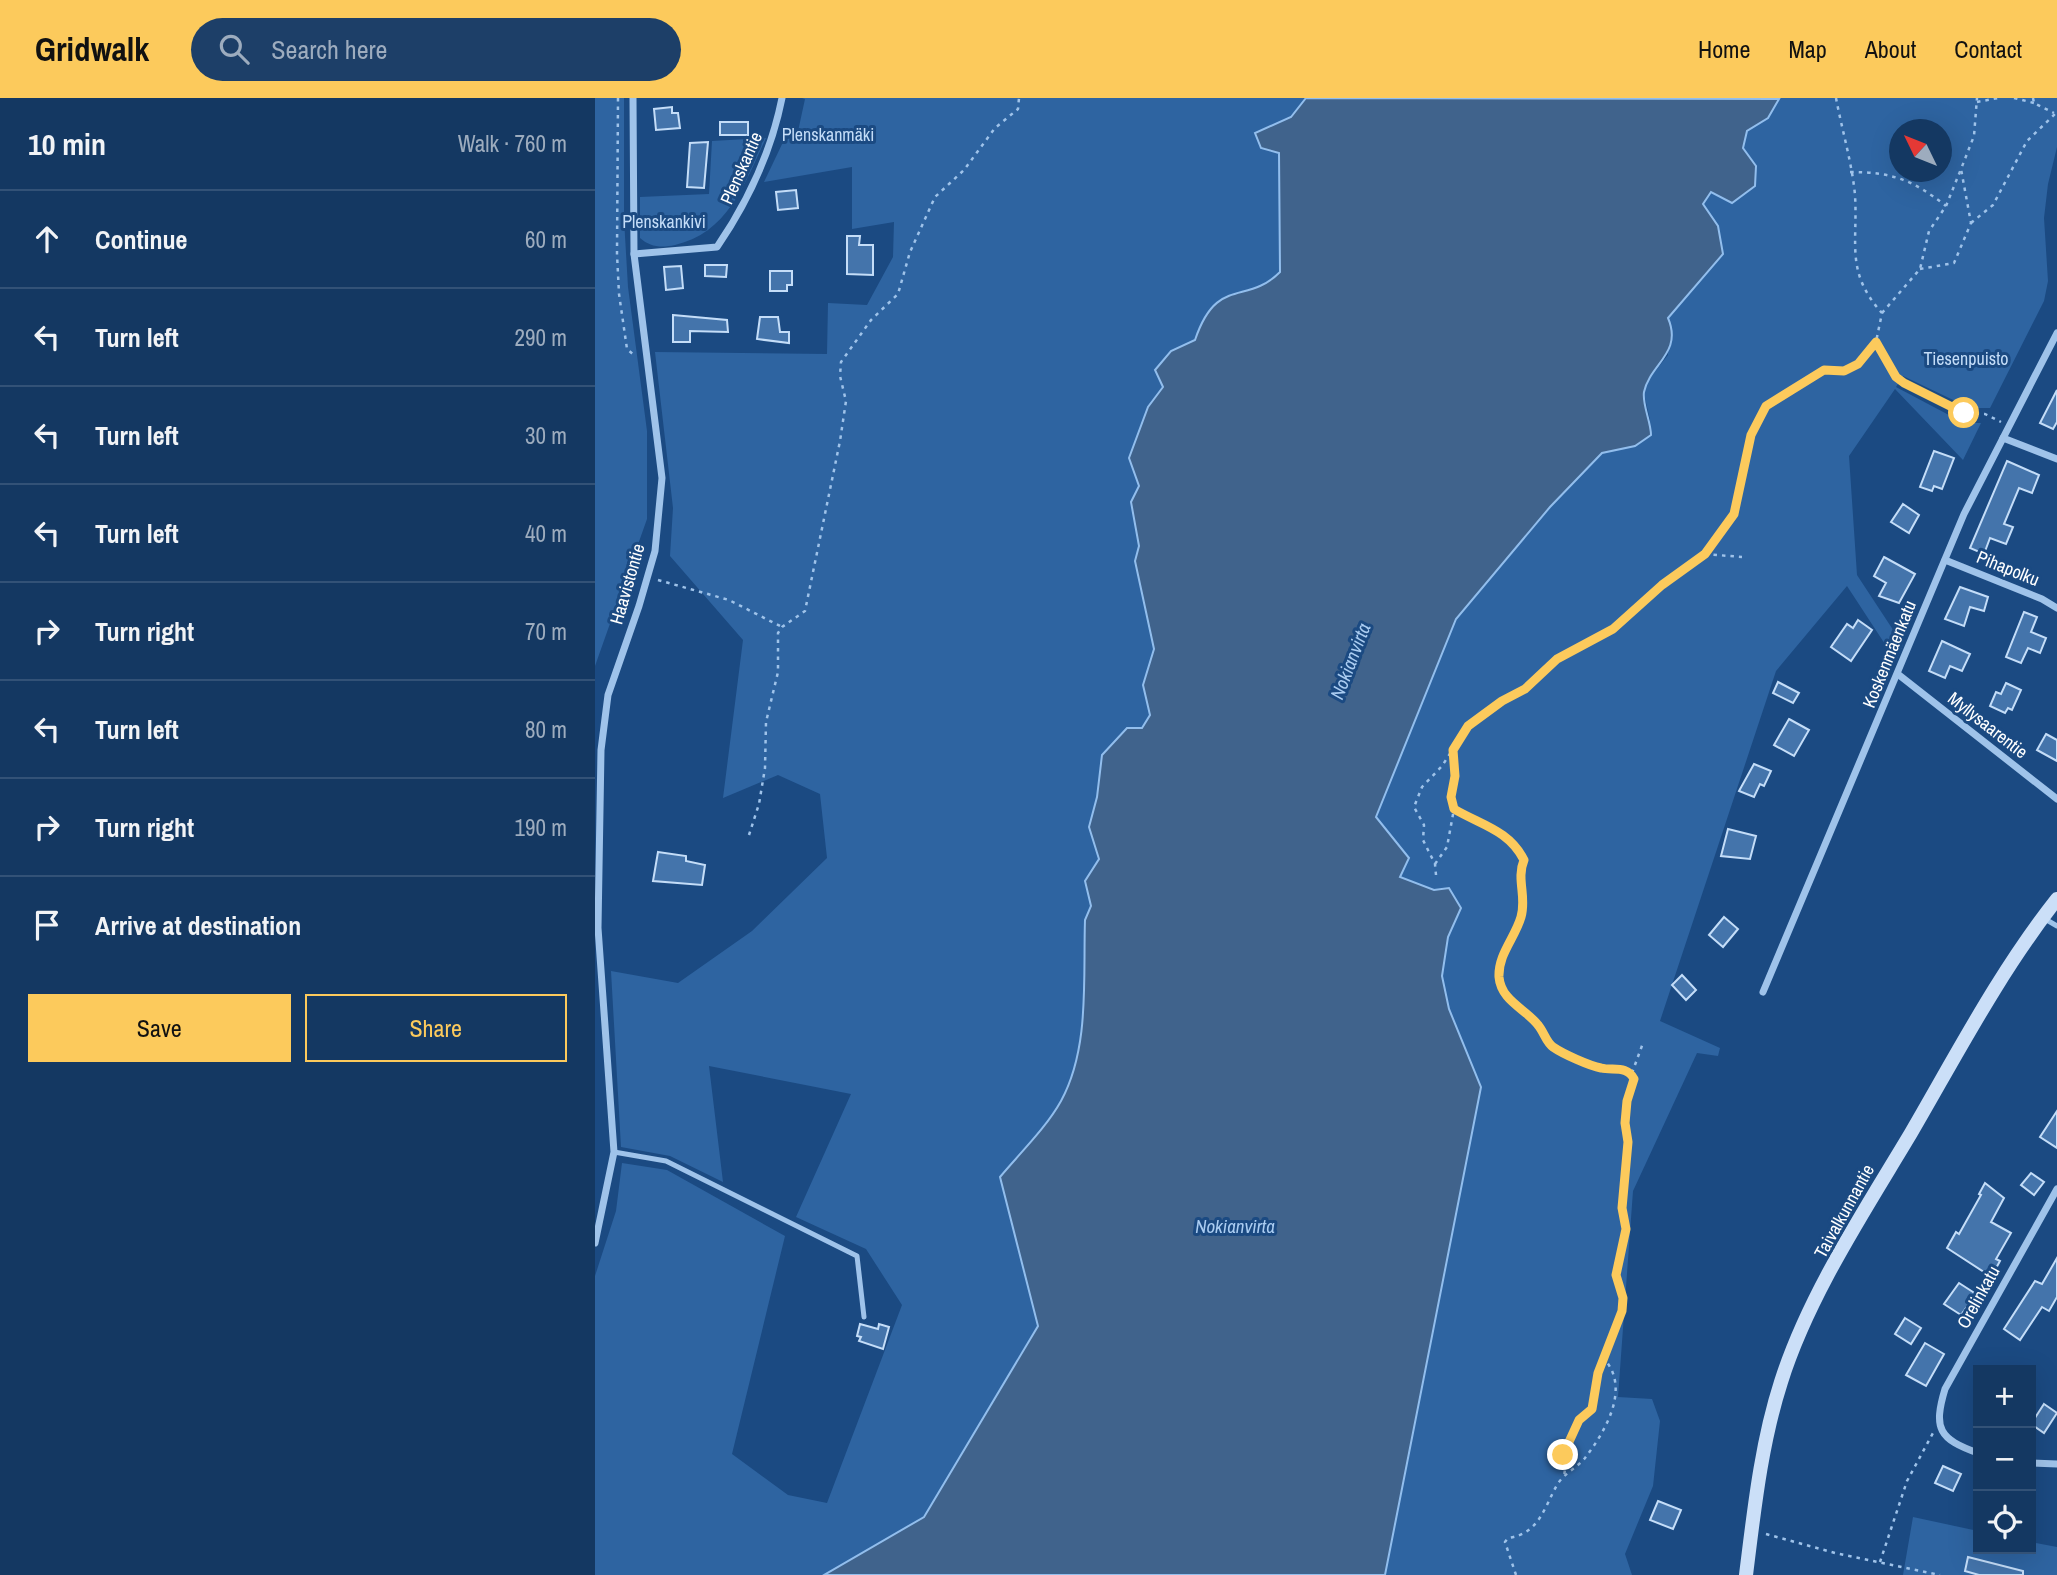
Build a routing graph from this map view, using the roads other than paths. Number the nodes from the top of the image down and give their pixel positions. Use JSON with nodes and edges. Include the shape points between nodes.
{"nodes":[{"id":1,"x":633,"y":98,"type":"edge"},
{"id":2,"x":782,"y":98,"type":"edge"},
{"id":3,"x":634,"y":254,"type":"junction"},
{"id":4,"x":2057,"y":333,"type":"edge"},
{"id":5,"x":2003,"y":438,"type":"junction"},
{"id":6,"x":2057,"y":459,"type":"edge"},
{"id":7,"x":1945,"y":560,"type":"junction"},
{"id":8,"x":2057,"y":608,"type":"edge"},
{"id":9,"x":1899,"y":675,"type":"junction"},
{"id":10,"x":2057,"y":799,"type":"edge"},
{"id":11,"x":2057,"y":899,"type":"edge"},
{"id":12,"x":2043,"y":917,"type":"junction"},
{"id":13,"x":2057,"y":926,"type":"edge"},
{"id":14,"x":1763,"y":992,"type":"dead end"},
{"id":15,"x":614,"y":1152,"type":"junction"},
{"id":16,"x":2057,"y":1189,"type":"edge"},
{"id":17,"x":595,"y":1242,"type":"edge"},
{"id":18,"x":863,"y":1317,"type":"dead end"},
{"id":19,"x":1973,"y":1451,"type":"edge"},
{"id":20,"x":2036,"y":1463,"type":"edge"},
{"id":21,"x":2057,"y":1464,"type":"edge"},
{"id":22,"x":1746,"y":1575,"type":"edge"}],
"edges":[{"from":1,"to":3,"type":"street","name":"Haavistontie"},
{"from":2,"to":3,"type":"street","name":"Plenskantie","via":[[773,141],[750,195],[717,247]]},
{"from":3,"to":15,"type":"street","name":"Haavistontie","via":[[662,478],[648,578],[608,695],[601,750],[598,928]]},
{"from":4,"to":5,"type":"street","name":"Koskenmäenkatu"},
{"from":5,"to":6,"type":"street"},
{"from":5,"to":7,"type":"street","name":"Koskenmäenkatu"},
{"from":7,"to":8,"type":"street","name":"Pihapolku"},
{"from":7,"to":9,"type":"street","name":"Koskenmäenkatu"},
{"from":9,"to":10,"type":"street","name":"Myllysaarentie"},
{"from":9,"to":14,"type":"street","name":"Koskenmäenkatu"},
{"from":11,"to":12,"type":"street","name":"Taivalkunnantie"},
{"from":12,"to":13,"type":"lane"},
{"from":12,"to":22,"type":"street","name":"Taivalkunnantie","via":[[2020,947],[1874,1196],[1806,1322],[1771,1417]]},
{"from":15,"to":17,"type":"street","name":"Haavistontie"},
{"from":15,"to":18,"type":"lane","via":[[666,1161],[857,1256]]},
{"from":16,"to":19,"type":"street","name":"Orelinkatu","via":[[1945,1389],[1938,1424],[1943,1435]]},
{"from":20,"to":21,"type":"street"}]}
